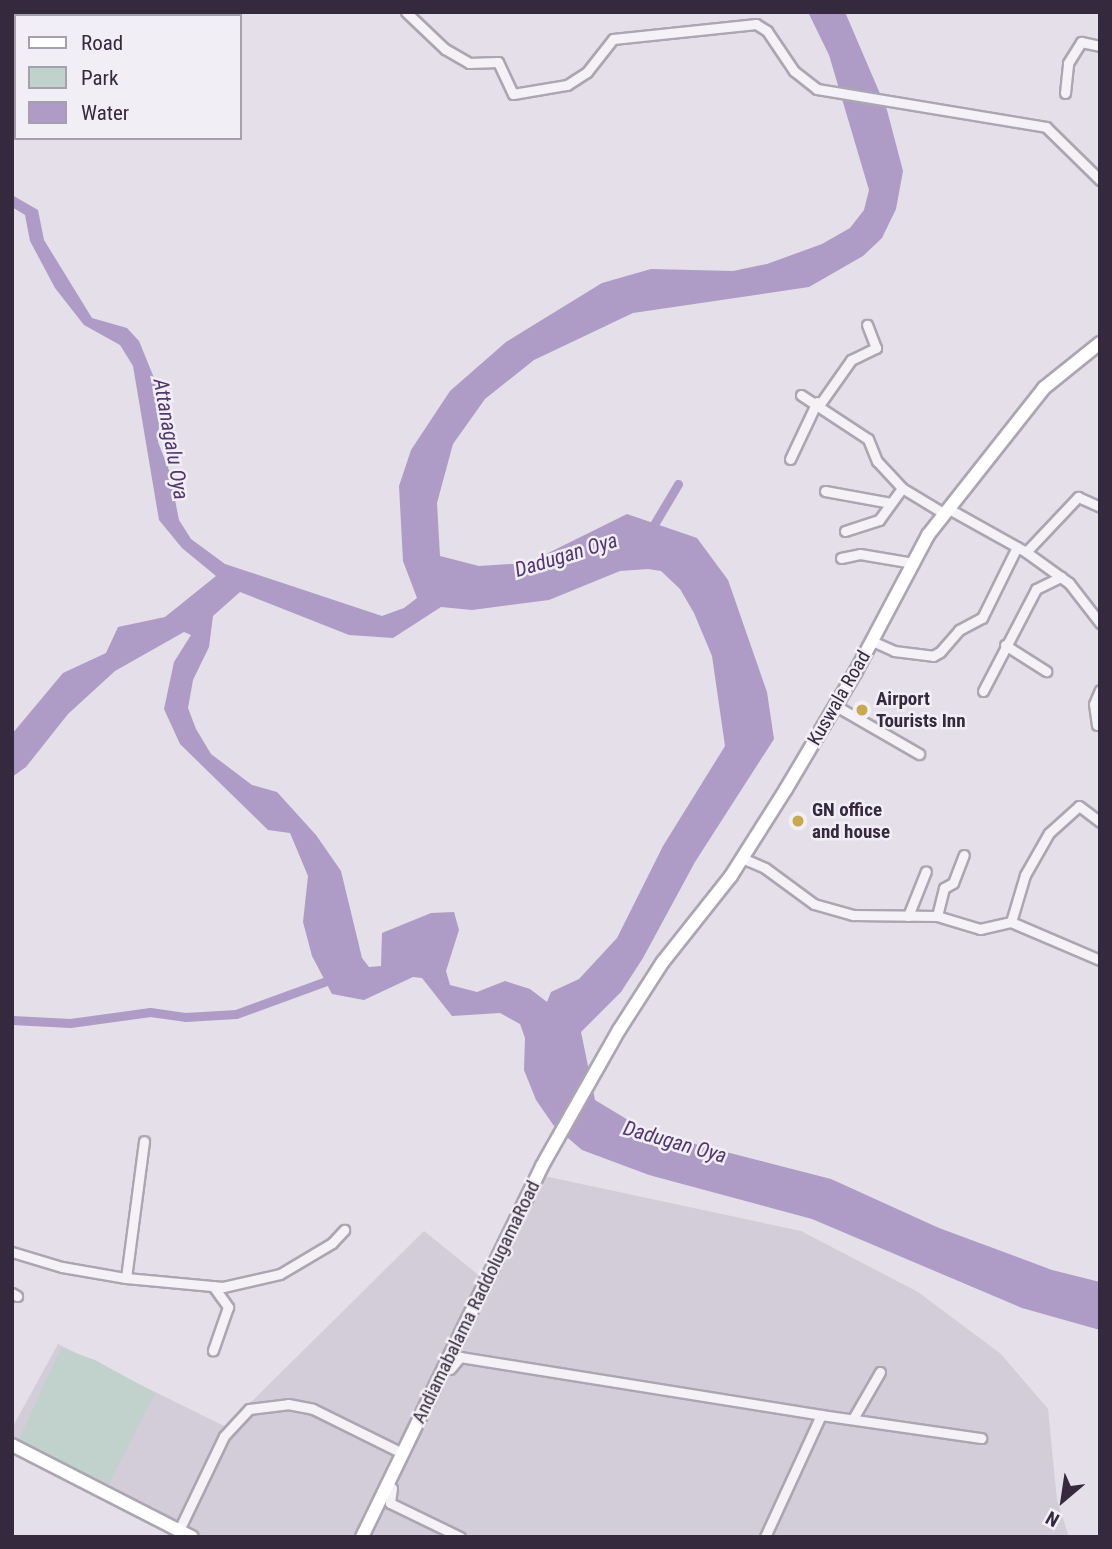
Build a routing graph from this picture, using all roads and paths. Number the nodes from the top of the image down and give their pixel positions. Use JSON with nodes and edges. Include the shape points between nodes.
{"nodes":[{"id":1,"x":406,"y":12,"type":"edge"},
{"id":2,"x":1100,"y":46,"type":"edge"},
{"id":3,"x":1065,"y":93,"type":"dead end"},
{"id":4,"x":1100,"y":180,"type":"edge"},
{"id":5,"x":867,"y":325,"type":"dead end"},
{"id":6,"x":1100,"y":343,"type":"edge"},
{"id":7,"x":801,"y":395,"type":"dead end"},
{"id":8,"x":818,"y":403,"type":"junction"},
{"id":9,"x":790,"y":459,"type":"dead end"},
{"id":10,"x":902,"y":488,"type":"junction"},
{"id":11,"x":825,"y":491,"type":"dead end"},
{"id":12,"x":891,"y":503,"type":"junction"},
{"id":13,"x":1100,"y":507,"type":"edge"},
{"id":14,"x":947,"y":512,"type":"junction"},
{"id":15,"x":845,"y":531,"type":"dead end"},
{"id":16,"x":1021,"y":550,"type":"junction"},
{"id":17,"x":841,"y":558,"type":"dead end"},
{"id":18,"x":914,"y":563,"type":"junction"},
{"id":19,"x":1060,"y":578,"type":"junction"},
{"id":20,"x":1100,"y":623,"type":"edge"},
{"id":21,"x":872,"y":641,"type":"junction"},
{"id":22,"x":1005,"y":645,"type":"junction"},
{"id":23,"x":1046,"y":671,"type":"dead end"},
{"id":24,"x":1100,"y":690,"type":"edge"},
{"id":25,"x":983,"y":691,"type":"dead end"},
{"id":26,"x":836,"y":706,"type":"junction"},
{"id":27,"x":1097,"y":726,"type":"dead end"},
{"id":28,"x":919,"y":754,"type":"dead end"},
{"id":29,"x":1100,"y":822,"type":"edge"},
{"id":30,"x":964,"y":855,"type":"dead end"},
{"id":31,"x":742,"y":858,"type":"junction"},
{"id":32,"x":926,"y":871,"type":"dead end"},
{"id":33,"x":908,"y":916,"type":"junction"},
{"id":34,"x":937,"y":916,"type":"junction"},
{"id":35,"x":1011,"y":922,"type":"junction"},
{"id":36,"x":1100,"y":960,"type":"edge"},
{"id":37,"x":595,"y":1070,"type":"joint"},
{"id":38,"x":144,"y":1141,"type":"dead end"},
{"id":39,"x":344,"y":1230,"type":"dead end"},
{"id":40,"x":12,"y":1252,"type":"edge"},
{"id":41,"x":126,"y":1278,"type":"junction"},
{"id":42,"x":213,"y":1286,"type":"junction"},
{"id":43,"x":214,"y":1350,"type":"dead end"},
{"id":44,"x":880,"y":1372,"type":"dead end"},
{"id":45,"x":821,"y":1415,"type":"junction"},
{"id":46,"x":854,"y":1416,"type":"junction"},
{"id":47,"x":981,"y":1438,"type":"dead end"},
{"id":48,"x":12,"y":1445,"type":"edge"},
{"id":49,"x":402,"y":1453,"type":"junction"},
{"id":50,"x":179,"y":1530,"type":"junction"},
{"id":51,"x":192,"y":1537,"type":"edge"},
{"id":52,"x":362,"y":1537,"type":"edge"},
{"id":53,"x":460,"y":1537,"type":"edge"},
{"id":54,"x":765,"y":1537,"type":"edge"}],
"edges":[{"from":1,"to":4,"type":"street","via":[[445,49],[469,63],[498,62],[513,94],[567,85],[587,72],[614,39],[756,24],[767,32],[794,71],[817,89],[1046,127]]},
{"from":2,"to":3,"type":"street","via":[[1081,42],[1068,63]]},
{"from":5,"to":8,"type":"street","via":[[876,348],[851,360]]},
{"from":6,"to":14,"type":"street","name":"Kuswala Road","via":[[1044,388]]},
{"from":7,"to":8,"type":"street"},
{"from":8,"to":9,"type":"street"},
{"from":8,"to":10,"type":"street","via":[[868,439],[877,461]]},
{"from":10,"to":12,"type":"street"},
{"from":10,"to":14,"type":"street"},
{"from":11,"to":12,"type":"street"},
{"from":12,"to":15,"type":"street","via":[[879,520]]},
{"from":13,"to":16,"type":"street","via":[[1078,497]]},
{"from":14,"to":16,"type":"street"},
{"from":14,"to":18,"type":"street","name":"Kuswala Road"},
{"from":16,"to":19,"type":"street"},
{"from":16,"to":21,"type":"street","via":[[982,618],[959,630],[940,652],[933,656],[894,651]]},
{"from":17,"to":18,"type":"street","via":[[860,554]]},
{"from":18,"to":21,"type":"street","name":"Kuswala Road"},
{"from":19,"to":20,"type":"street"},
{"from":19,"to":22,"type":"street","via":[[1035,589]]},
{"from":21,"to":26,"type":"street","name":"Kuswala Road"},
{"from":22,"to":23,"type":"street"},
{"from":22,"to":25,"type":"street"},
{"from":24,"to":27,"type":"street","via":[[1094,704]]},
{"from":26,"to":28,"type":"street"},
{"from":26,"to":31,"type":"street","name":"Kuswala Road"},
{"from":29,"to":35,"type":"street","via":[[1079,806],[1049,833],[1025,875]]},
{"from":30,"to":34,"type":"street","via":[[953,883],[944,888]]},
{"from":31,"to":33,"type":"street","via":[[765,868],[814,904],[853,915]]},
{"from":31,"to":37,"type":"street","name":"Kuswala Road","via":[[662,962]]},
{"from":32,"to":33,"type":"street"},
{"from":33,"to":34,"type":"street"},
{"from":34,"to":35,"type":"street","via":[[989,929]]},
{"from":35,"to":36,"type":"street"},
{"from":37,"to":49,"type":"street","name":"Andiamabalama RaddolugamaRoad","via":[[542,1166]]},
{"from":38,"to":41,"type":"street"},
{"from":39,"to":42,"type":"street","via":[[332,1243],[280,1274]]},
{"from":40,"to":41,"type":"street","via":[[62,1267]]},
{"from":41,"to":42,"type":"street"},
{"from":42,"to":43,"type":"street","via":[[228,1307]]},
{"from":44,"to":46,"type":"street"},
{"from":45,"to":46,"type":"street"},
{"from":45,"to":53,"type":"street","via":[[460,1357],[455,1359],[388,1496],[390,1503]]},
{"from":45,"to":54,"type":"street"},
{"from":46,"to":47,"type":"street"},
{"from":48,"to":50,"type":"street"},
{"from":49,"to":50,"type":"street","via":[[313,1409],[288,1404],[249,1409],[225,1437]]},
{"from":49,"to":52,"type":"street","name":"Andiamabalama RaddolugamaRoad"},
{"from":50,"to":51,"type":"street"}]}
